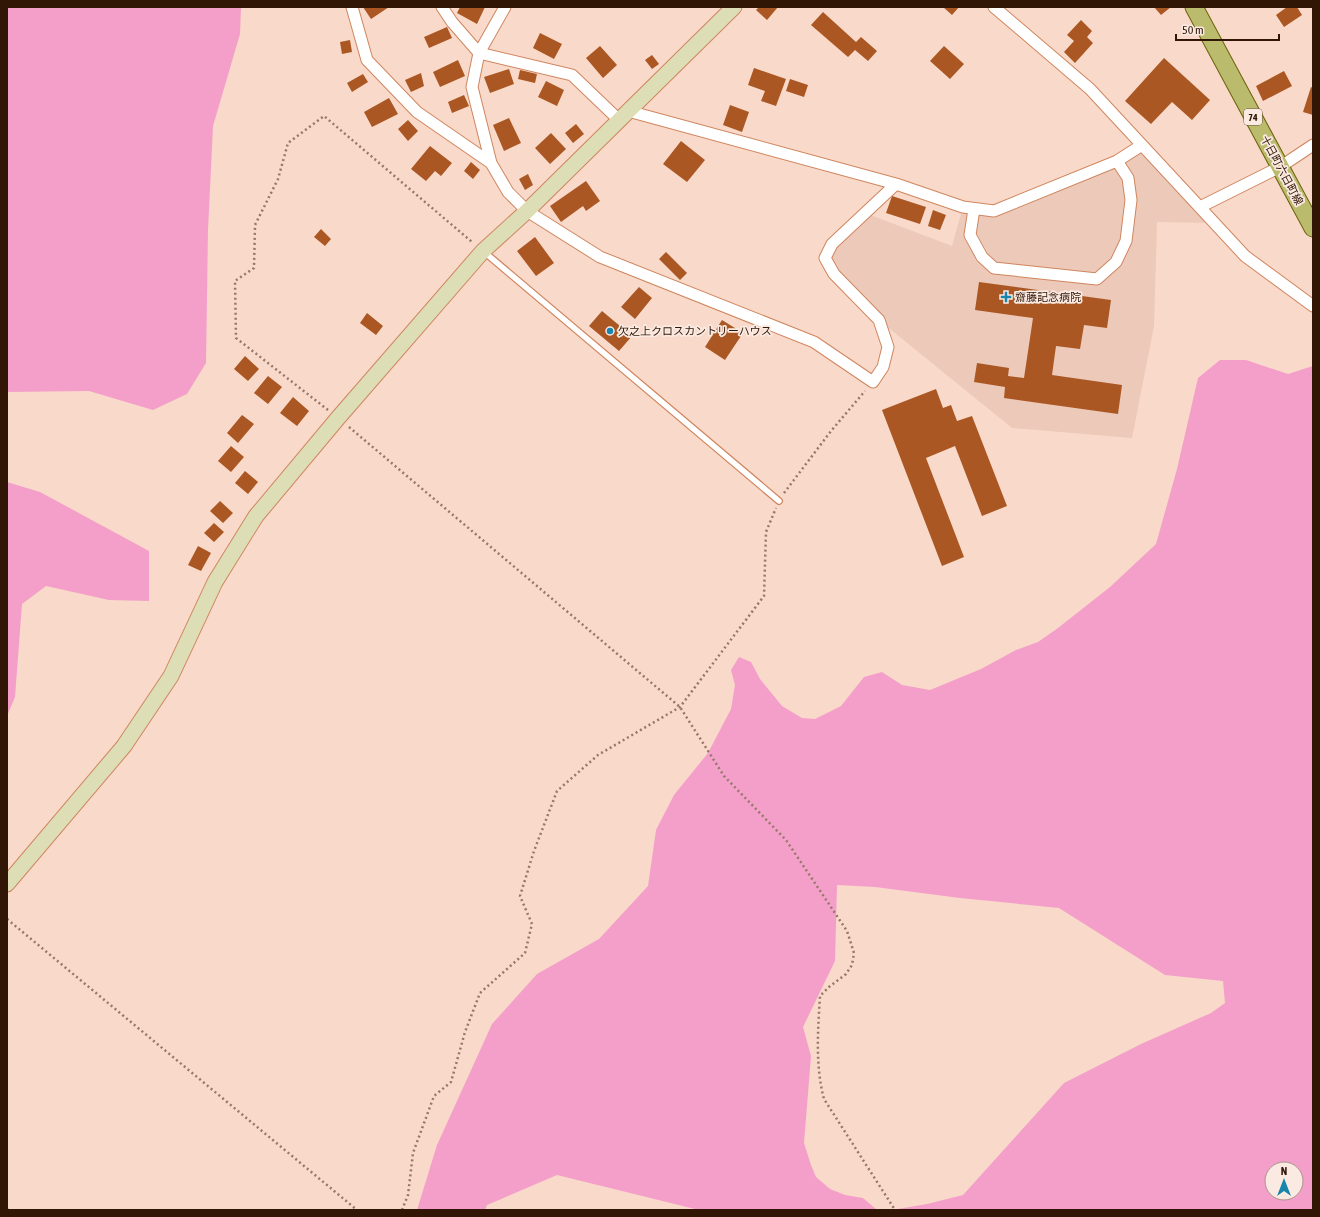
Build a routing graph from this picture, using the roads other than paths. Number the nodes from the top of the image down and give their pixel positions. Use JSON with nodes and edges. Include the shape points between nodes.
{"nodes":[{"id":1,"x":352,"y":7,"type":"edge"},
{"id":2,"x":442,"y":7,"type":"edge"},
{"id":3,"x":505,"y":7,"type":"edge"},
{"id":4,"x":734,"y":7,"type":"edge"},
{"id":5,"x":994,"y":7,"type":"edge"},
{"id":6,"x":1194,"y":7,"type":"edge"},
{"id":7,"x":479,"y":52,"type":"junction"},
{"id":8,"x":624,"y":115,"type":"junction"},
{"id":9,"x":1142,"y":145,"type":"junction"},
{"id":10,"x":1313,"y":145,"type":"edge"},
{"id":11,"x":1117,"y":161,"type":"junction"},
{"id":12,"x":491,"y":163,"type":"junction"},
{"id":13,"x":1280,"y":167,"type":"junction"},
{"id":14,"x":896,"y":184,"type":"junction"},
{"id":15,"x":1200,"y":207,"type":"junction"},
{"id":16,"x":974,"y":209,"type":"junction"},
{"id":17,"x":527,"y":211,"type":"junction"},
{"id":18,"x":1313,"y":228,"type":"edge"},
{"id":19,"x":483,"y":251,"type":"junction"},
{"id":20,"x":1313,"y":306,"type":"edge"},
{"id":21,"x":779,"y":501,"type":"road end"},
{"id":22,"x":7,"y":884,"type":"edge"}],
"edges":[{"from":1,"to":12,"type":"street","via":[[367,60],[417,112]]},
{"from":2,"to":7,"type":"street"},
{"from":3,"to":7,"type":"street"},
{"from":4,"to":8,"type":"street"},
{"from":5,"to":9,"type":"street","via":[[1090,89]]},
{"from":6,"to":13,"type":"main road","name":"十日町六日町線","number":"74"},
{"from":7,"to":8,"type":"street","via":[[572,75]]},
{"from":7,"to":12,"type":"street","via":[[472,87]]},
{"from":8,"to":14,"type":"street"},
{"from":8,"to":17,"type":"street"},
{"from":9,"to":11,"type":"street"},
{"from":9,"to":15,"type":"street"},
{"from":10,"to":13,"type":"street"},
{"from":11,"to":16,"type":"street","via":[[994,211]]},
{"from":11,"to":16,"type":"street","via":[[1128,178],[1130,200],[1126,240],[1116,262],[1097,279],[994,268],[982,257],[970,235]]},
{"from":12,"to":17,"type":"street","via":[[508,192]]},
{"from":13,"to":15,"type":"street"},
{"from":13,"to":18,"type":"main road","name":"十日町六日町線","number":"74"},
{"from":14,"to":16,"type":"street"},
{"from":14,"to":17,"type":"street","via":[[832,244],[825,258],[834,274],[879,320],[888,347],[883,367],[873,382],[814,342],[600,257]]},
{"from":15,"to":20,"type":"street","via":[[1245,256]]},
{"from":17,"to":19,"type":"street"},
{"from":19,"to":21,"type":"lane"},
{"from":19,"to":22,"type":"street","via":[[256,516],[215,582],[171,676],[124,746]]}]}
